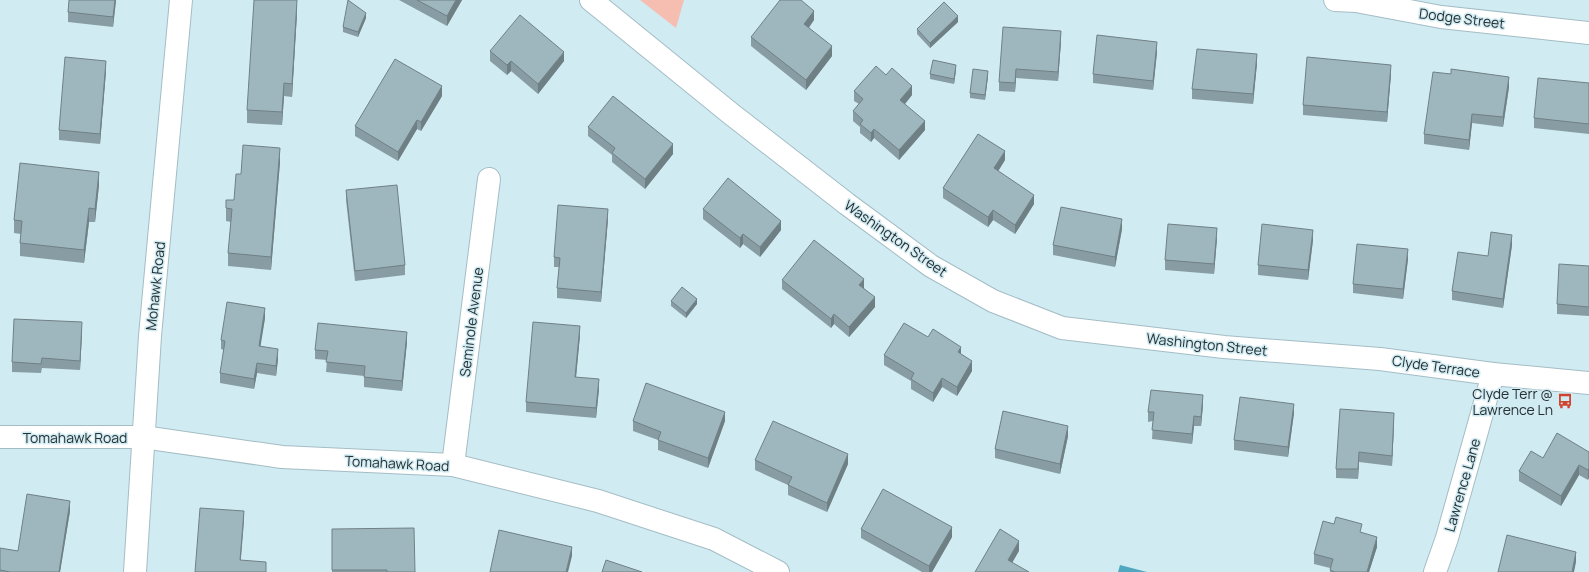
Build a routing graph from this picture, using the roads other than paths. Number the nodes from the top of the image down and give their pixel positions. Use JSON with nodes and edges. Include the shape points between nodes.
{"nodes":[{"id":1,"x":181,"y":0,"type":"edge"},
{"id":2,"x":591,"y":0,"type":"edge"},
{"id":3,"x":1349,"y":0,"type":"edge"},
{"id":4,"x":1589,"y":33,"type":"edge"},
{"id":5,"x":489,"y":179,"type":"dead end"},
{"id":6,"x":1282,"y":352,"type":"joint"},
{"id":7,"x":1493,"y":374,"type":"junction"},
{"id":8,"x":1589,"y":383,"type":"edge"},
{"id":9,"x":0,"y":437,"type":"edge"},
{"id":10,"x":143,"y":437,"type":"junction"},
{"id":11,"x":453,"y":465,"type":"junction"},
{"id":12,"x":135,"y":572,"type":"edge"},
{"id":13,"x":778,"y":572,"type":"edge"},
{"id":14,"x":1435,"y":572,"type":"edge"}],
"edges":[{"from":1,"to":10,"type":"street","name":"Mohawk Road"},
{"from":2,"to":6,"type":"street","name":"Washington Street","via":[[847,204],[931,266],[992,301],[1062,328]]},
{"from":3,"to":4,"type":"street","name":"Dodge Street","via":[[1441,17]]},
{"from":5,"to":11,"type":"street","name":"Seminole Avenue"},
{"from":6,"to":7,"type":"street","name":"Clyde Terrace","via":[[1380,358]]},
{"from":7,"to":8,"type":"street","name":"Clyde Terrace"},
{"from":7,"to":14,"type":"street","name":"Lawrence Lane"},
{"from":9,"to":10,"type":"street","name":"Tomahawk Road"},
{"from":10,"to":11,"type":"street","name":"Tomahawk Road","via":[[282,457]]},
{"from":10,"to":12,"type":"street","name":"Mohawk Road"},
{"from":11,"to":13,"type":"street","name":"Tomahawk Road","via":[[598,501],[714,539]]}]}
